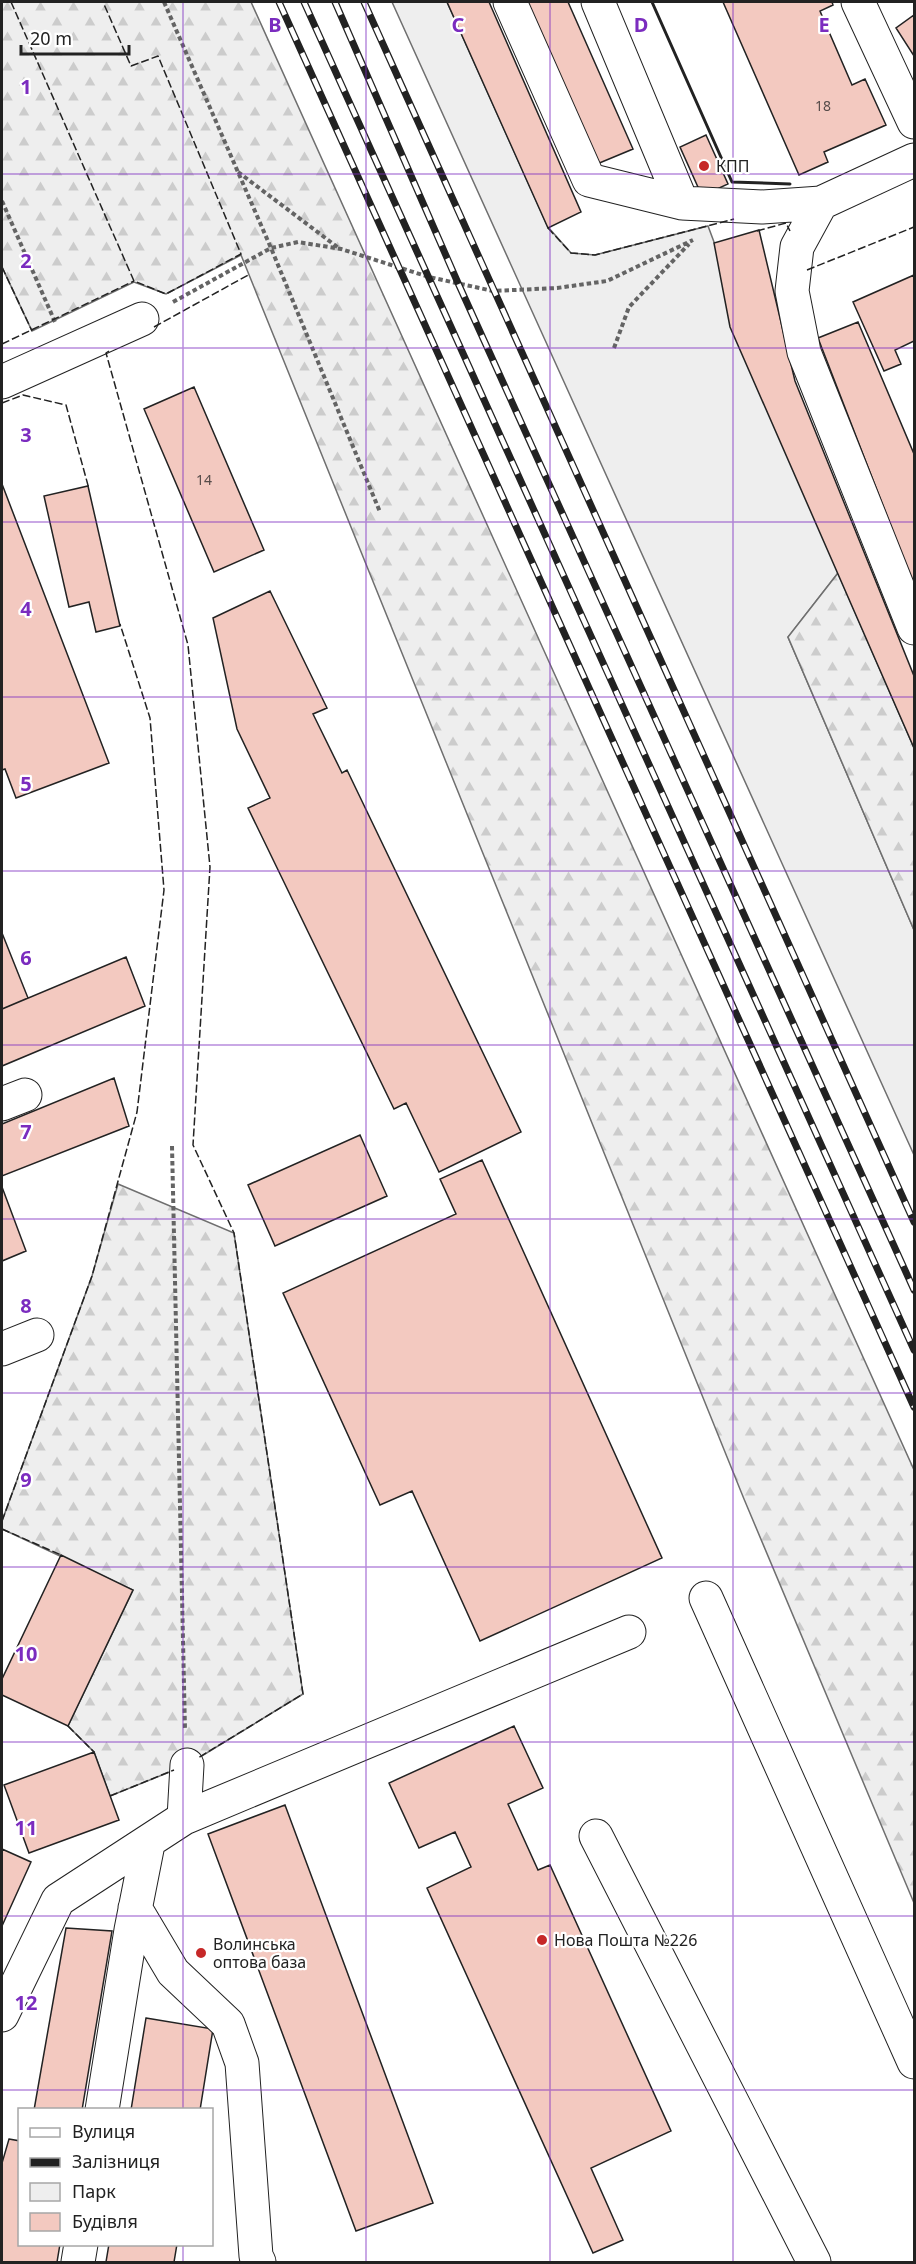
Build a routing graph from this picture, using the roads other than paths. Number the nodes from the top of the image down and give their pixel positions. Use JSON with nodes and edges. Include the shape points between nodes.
{"nodes":[{"id":1,"x":510,"y":2,"type":"edge"},
{"id":2,"x":598,"y":2,"type":"edge"},
{"id":3,"x":858,"y":2,"type":"edge"},
{"id":4,"x":915,"y":122,"type":"edge"},
{"id":5,"x":915,"y":160,"type":"edge"},
{"id":6,"x":821,"y":202,"type":"junction"},
{"id":7,"x":682,"y":203,"type":"junction"},
{"id":8,"x":142,"y":319,"type":"road end"},
{"id":9,"x":2,"y":382,"type":"edge"},
{"id":10,"x":915,"y":628,"type":"edge"},
{"id":11,"x":36,"y":1335,"type":"dead end"},
{"id":12,"x":2,"y":1349,"type":"edge"},
{"id":13,"x":706,"y":1598,"type":"dead end"},
{"id":14,"x":629,"y":1632,"type":"dead end"},
{"id":15,"x":187,"y":1765,"type":"road end"},
{"id":16,"x":184,"y":1818,"type":"junction"},
{"id":17,"x":596,"y":1836,"type":"dead end"},
{"id":18,"x":148,"y":1844,"type":"junction"},
{"id":19,"x":135,"y":1908,"type":"junction"},
{"id":20,"x":2,"y":2015,"type":"edge"},
{"id":21,"x":915,"y":2062,"type":"edge"},
{"id":22,"x":102,"y":2108,"type":"edge"},
{"id":23,"x":81,"y":2246,"type":"edge"},
{"id":24,"x":78,"y":2262,"type":"edge"},
{"id":25,"x":259,"y":2262,"type":"edge"},
{"id":26,"x":814,"y":2262,"type":"edge"}],
"edges":[{"from":1,"to":7,"type":"street","via":[[590,180]]},
{"from":2,"to":7,"type":"street"},
{"from":3,"to":4,"type":"street"},
{"from":5,"to":6,"type":"street"},
{"from":6,"to":7,"type":"street","via":[[762,207]]},
{"from":6,"to":10,"type":"street","via":[[797,247],[793,280],[804,352]]},
{"from":8,"to":9,"type":"street"},
{"from":11,"to":12,"type":"street"},
{"from":13,"to":21,"type":"street"},
{"from":14,"to":16,"type":"street"},
{"from":15,"to":16,"type":"street"},
{"from":16,"to":18,"type":"street"},
{"from":17,"to":26,"type":"street"},
{"from":18,"to":19,"type":"street"},
{"from":18,"to":20,"type":"street","via":[[58,1900]]},
{"from":19,"to":22,"type":"street"},
{"from":19,"to":25,"type":"street","via":[[173,1972],[228,2024],[242,2063]]},
{"from":23,"to":24,"type":"street"}]}
